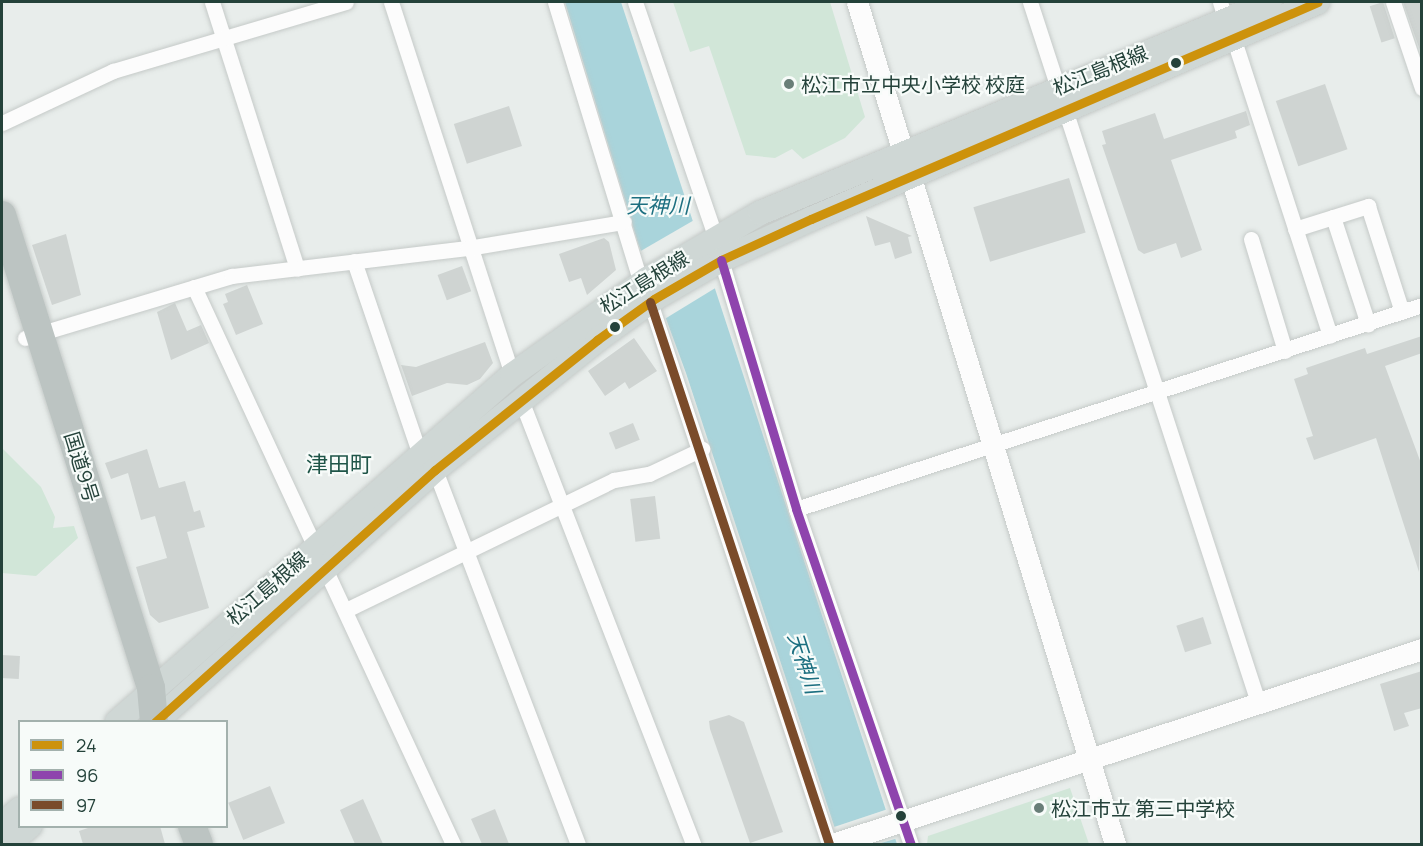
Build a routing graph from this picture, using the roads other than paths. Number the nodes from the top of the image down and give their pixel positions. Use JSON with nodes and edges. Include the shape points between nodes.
{"nodes":[{"id":1,"x":212,"y":2,"type":"edge"},
{"id":2,"x":346,"y":2,"type":"edge"},
{"id":3,"x":391,"y":2,"type":"edge"},
{"id":4,"x":555,"y":2,"type":"edge"},
{"id":5,"x":635,"y":2,"type":"edge"},
{"id":6,"x":857,"y":2,"type":"edge"},
{"id":7,"x":1030,"y":2,"type":"edge"},
{"id":8,"x":1270,"y":2,"type":"edge"},
{"id":9,"x":1318,"y":2,"type":"edge"},
{"id":10,"x":1393,"y":2,"type":"edge"},
{"id":11,"x":1227,"y":19,"type":"edge"},
{"id":12,"x":225,"y":40,"type":"junction"},
{"id":13,"x":1422,"y":88,"type":"edge"},
{"id":14,"x":1062,"y":97,"type":"junction"},
{"id":15,"x":2,"y":123,"type":"edge"},
{"id":16,"x":902,"y":152,"type":"junction"},
{"id":17,"x":910,"y":180,"type":"junction"},
{"id":18,"x":2,"y":214,"type":"edge"},
{"id":19,"x":1333,"y":217,"type":"junction"},
{"id":20,"x":624,"y":222,"type":"junction"},
{"id":21,"x":1295,"y":229,"type":"junction"},
{"id":22,"x":1251,"y":239,"type":"dead end"},
{"id":23,"x":468,"y":248,"type":"junction"},
{"id":24,"x":716,"y":250,"type":"junction"},
{"id":25,"x":354,"y":261,"type":"junction"},
{"id":26,"x":297,"y":269,"type":"junction"},
{"id":27,"x":2,"y":270,"type":"edge"},
{"id":28,"x":194,"y":287,"type":"junction"},
{"id":29,"x":648,"y":291,"type":"junction"},
{"id":30,"x":1422,"y":305,"type":"edge"},
{"id":31,"x":1402,"y":312,"type":"junction"},
{"id":32,"x":1368,"y":324,"type":"junction"},
{"id":33,"x":32,"y":336,"type":"junction"},
{"id":34,"x":1330,"y":336,"type":"junction"},
{"id":35,"x":1285,"y":351,"type":"junction"},
{"id":36,"x":512,"y":375,"type":"junction"},
{"id":37,"x":1156,"y":393,"type":"junction"},
{"id":38,"x":521,"y":400,"type":"junction"},
{"id":39,"x":991,"y":446,"type":"junction"},
{"id":40,"x":702,"y":449,"type":"junction"},
{"id":41,"x":428,"y":463,"type":"junction"},
{"id":42,"x":562,"y":505,"type":"junction"},
{"id":43,"x":796,"y":508,"type":"junction"},
{"id":44,"x":315,"y":546,"type":"junction"},
{"id":45,"x":467,"y":554,"type":"junction"},
{"id":46,"x":326,"y":568,"type":"junction"},
{"id":47,"x":346,"y":610,"type":"junction"},
{"id":48,"x":1422,"y":649,"type":"edge"},
{"id":49,"x":1258,"y":702,"type":"junction"},
{"id":50,"x":151,"y":710,"type":"edge"},
{"id":51,"x":123,"y":720,"type":"edge"},
{"id":52,"x":1087,"y":760,"type":"junction"},
{"id":53,"x":18,"y":811,"type":"edge"},
{"id":54,"x":900,"y":822,"type":"junction"},
{"id":55,"x":2,"y":825,"type":"edge"},
{"id":56,"x":28,"y":828,"type":"edge"},
{"id":57,"x":193,"y":828,"type":"edge"},
{"id":58,"x":9,"y":844,"type":"edge"},
{"id":59,"x":199,"y":844,"type":"edge"},
{"id":60,"x":453,"y":844,"type":"edge"},
{"id":61,"x":578,"y":844,"type":"edge"},
{"id":62,"x":693,"y":844,"type":"edge"},
{"id":63,"x":831,"y":844,"type":"edge"},
{"id":64,"x":911,"y":844,"type":"edge"},
{"id":65,"x":1115,"y":844,"type":"edge"}],
"edges":[{"from":1,"to":12,"type":"street"},
{"from":2,"to":12,"type":"street"},
{"from":3,"to":23,"type":"street"},
{"from":4,"to":20,"type":"street"},
{"from":5,"to":24,"type":"street"},
{"from":6,"to":16,"type":"street"},
{"from":7,"to":14,"type":"street"},
{"from":8,"to":11,"type":"main road","name":"松江島根線"},
{"from":9,"to":11,"type":"main road","name":"松江島根線"},
{"from":10,"to":13,"type":"street"},
{"from":11,"to":14,"type":"main road","name":"松江島根線"},
{"from":11,"to":21,"type":"street"},
{"from":12,"to":15,"type":"street","via":[[76,85]]},
{"from":12,"to":26,"type":"street"},
{"from":14,"to":16,"type":"main road","name":"松江島根線"},
{"from":14,"to":17,"type":"main road","name":"松江島根線"},
{"from":14,"to":37,"type":"street"},
{"from":16,"to":17,"type":"street"},
{"from":16,"to":24,"type":"main road","name":"松江島根線","via":[[760,213]]},
{"from":17,"to":24,"type":"main road","name":"松江島根線"},
{"from":17,"to":39,"type":"street"},
{"from":18,"to":33,"type":"highway","name":"国道9号"},
{"from":19,"to":21,"type":"street"},
{"from":19,"to":31,"type":"street","via":[[1368,206]]},
{"from":19,"to":32,"type":"street"},
{"from":20,"to":23,"type":"street"},
{"from":20,"to":29,"type":"street"},
{"from":21,"to":34,"type":"street"},
{"from":22,"to":35,"type":"street"},
{"from":23,"to":25,"type":"street"},
{"from":23,"to":36,"type":"street"},
{"from":24,"to":29,"type":"main road","name":"松江島根線"},
{"from":24,"to":43,"type":"street"},
{"from":25,"to":26,"type":"street"},
{"from":25,"to":41,"type":"street"},
{"from":26,"to":28,"type":"street","via":[[232,276]]},
{"from":27,"to":33,"type":"highway","name":"国道9号"},
{"from":28,"to":33,"type":"street"},
{"from":28,"to":44,"type":"street"},
{"from":29,"to":36,"type":"main road","name":"松江島根線"},
{"from":29,"to":38,"type":"main road","name":"松江島根線"},
{"from":29,"to":40,"type":"street"},
{"from":30,"to":31,"type":"street"},
{"from":31,"to":32,"type":"street"},
{"from":32,"to":34,"type":"street"},
{"from":33,"to":50,"type":"highway","name":"国道9号"},
{"from":34,"to":35,"type":"street"},
{"from":35,"to":37,"type":"street"},
{"from":36,"to":41,"type":"main road","name":"松江島根線"},
{"from":37,"to":39,"type":"street"},
{"from":37,"to":49,"type":"street"},
{"from":38,"to":41,"type":"main road","name":"松江島根線"},
{"from":38,"to":42,"type":"street"},
{"from":39,"to":43,"type":"street"},
{"from":39,"to":52,"type":"street"},
{"from":40,"to":42,"type":"street","via":[[649,474],[614,480]]},
{"from":40,"to":63,"type":"street"},
{"from":41,"to":44,"type":"main road","name":"松江島根線"},
{"from":41,"to":45,"type":"street"},
{"from":41,"to":46,"type":"main road","name":"松江島根線"},
{"from":42,"to":45,"type":"street"},
{"from":42,"to":62,"type":"street"},
{"from":43,"to":54,"type":"street"},
{"from":44,"to":46,"type":"street"},
{"from":44,"to":50,"type":"main road","name":"松江島根線"},
{"from":45,"to":47,"type":"street"},
{"from":45,"to":61,"type":"street"},
{"from":46,"to":47,"type":"street"},
{"from":46,"to":50,"type":"main road","name":"松江島根線"},
{"from":47,"to":60,"type":"street"},
{"from":48,"to":49,"type":"street"},
{"from":49,"to":52,"type":"street"},
{"from":50,"to":51,"type":"main road","name":"松江島根線"},
{"from":52,"to":54,"type":"street"},
{"from":52,"to":65,"type":"street"},
{"from":53,"to":55,"type":"main road"},
{"from":54,"to":63,"type":"street"},
{"from":54,"to":64,"type":"street"},
{"from":56,"to":58,"type":"main road"},
{"from":57,"to":59,"type":"highway"}]}
